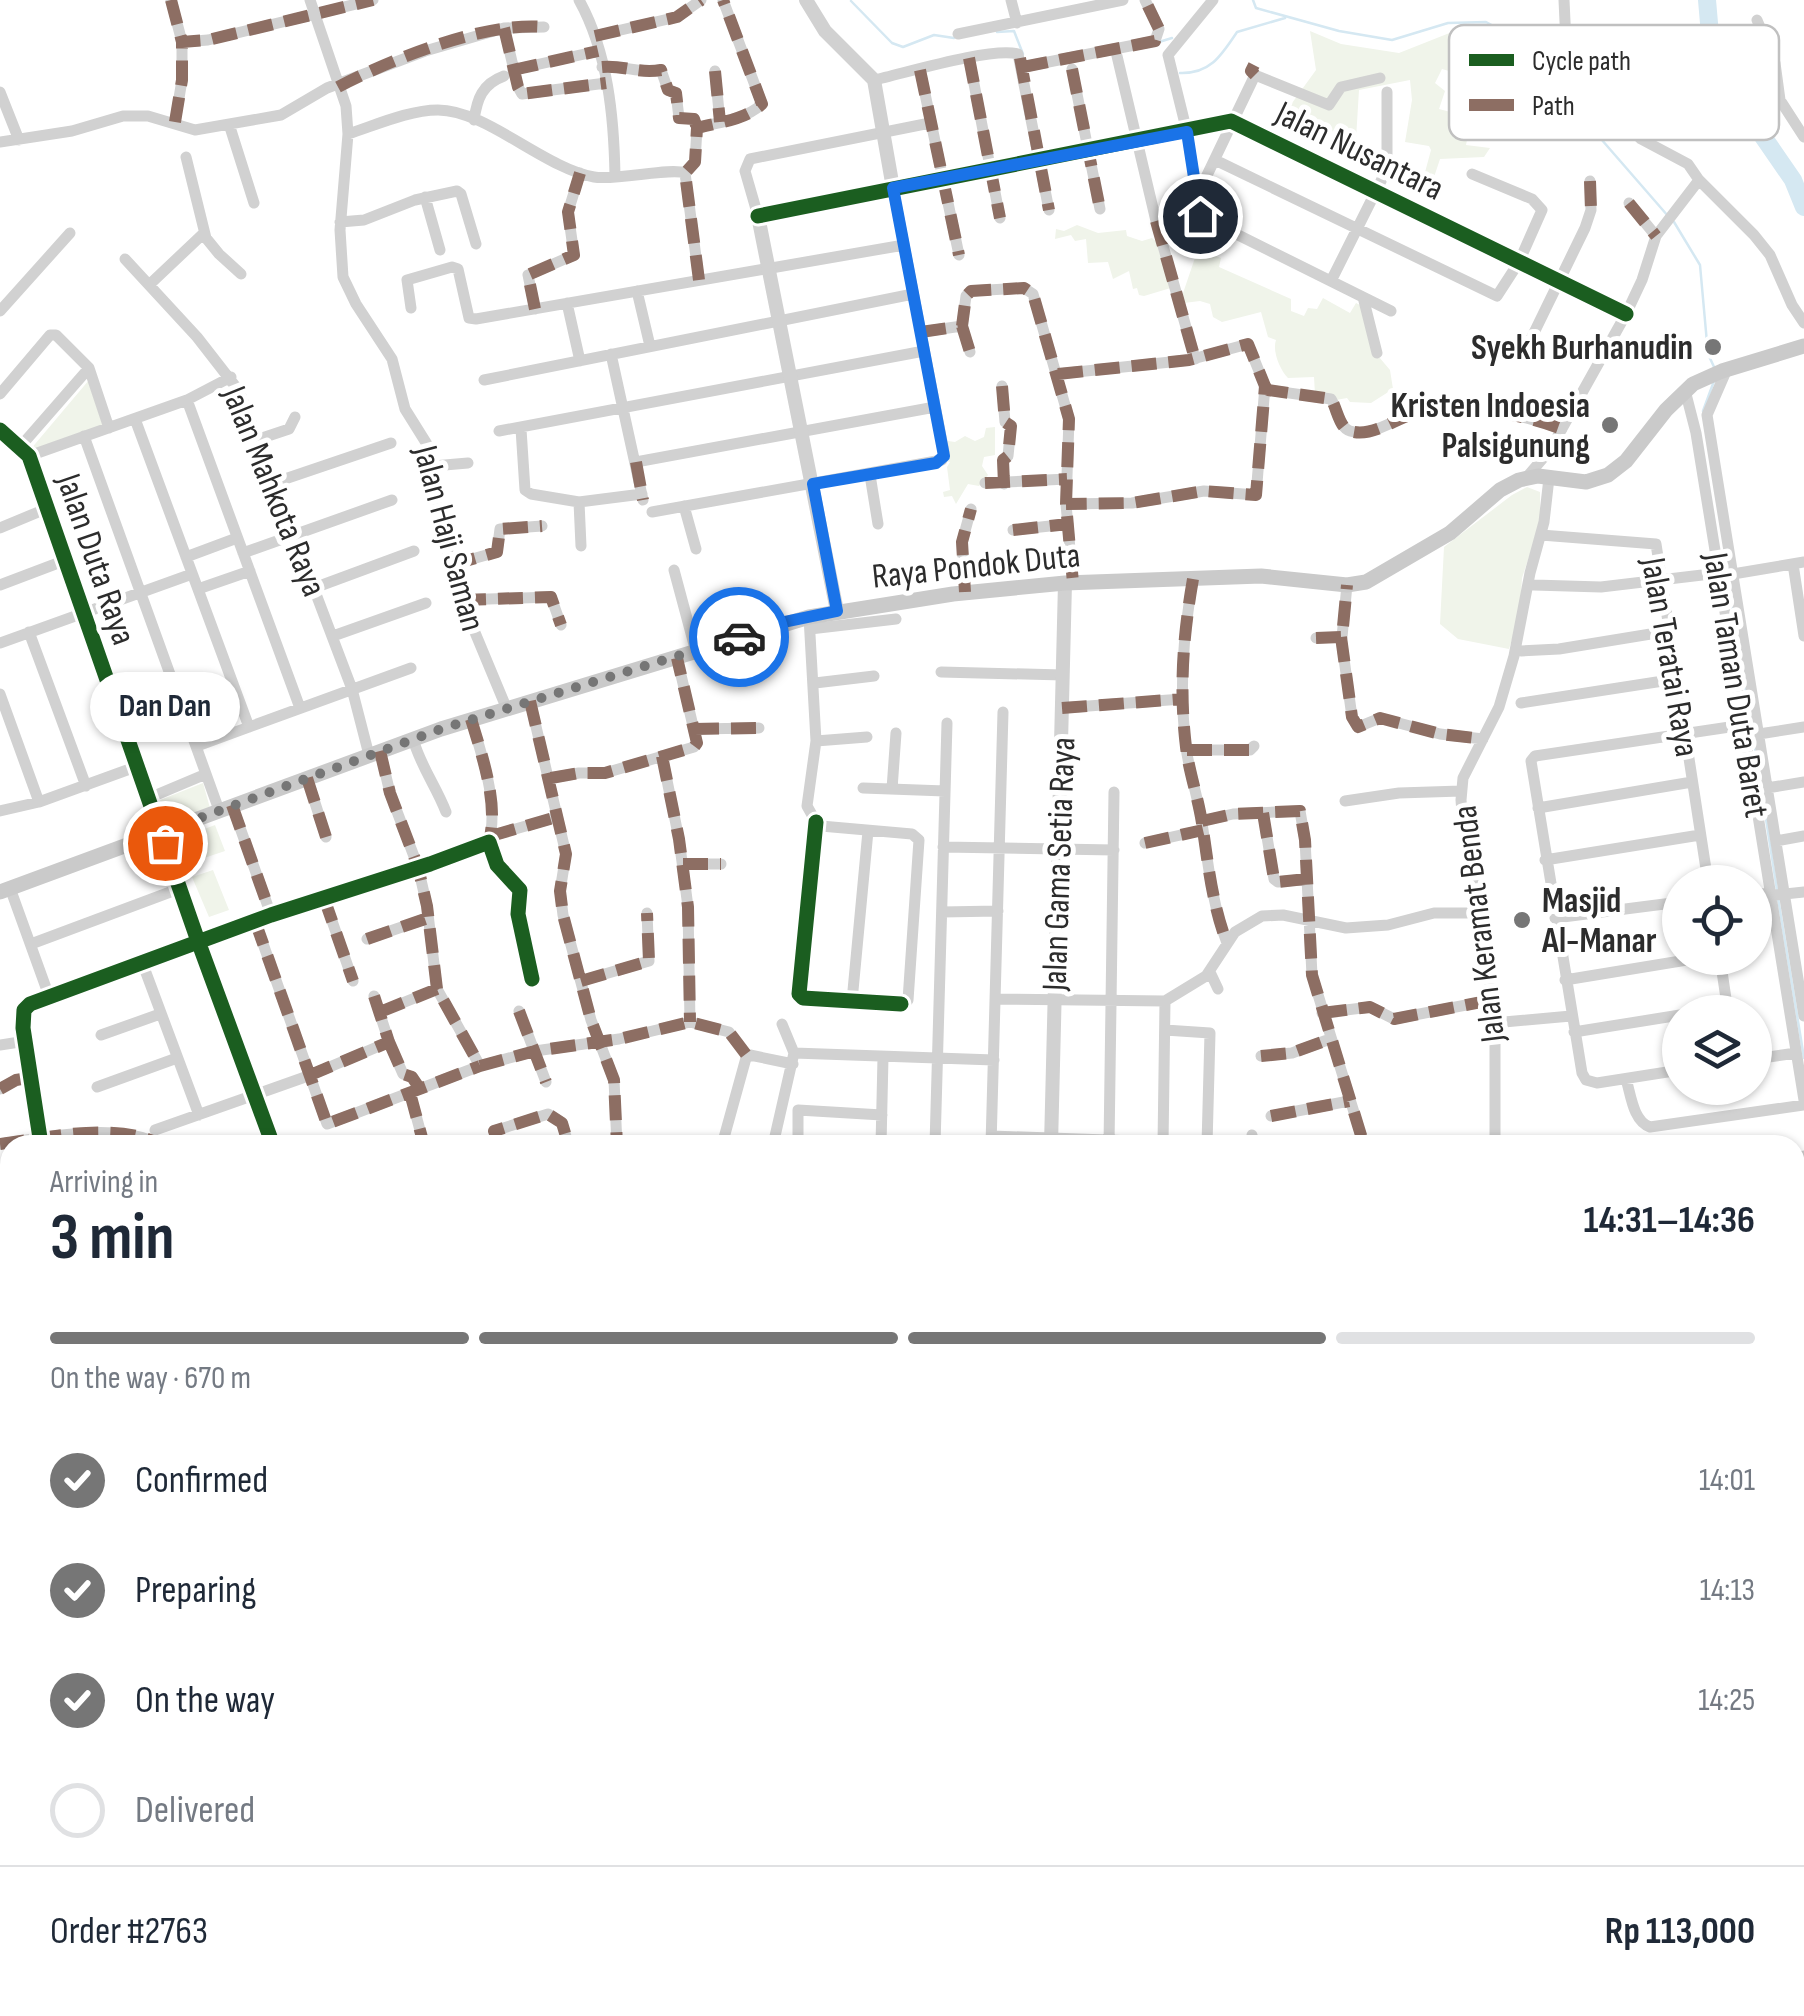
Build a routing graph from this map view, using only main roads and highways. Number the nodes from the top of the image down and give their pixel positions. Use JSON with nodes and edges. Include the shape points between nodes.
{"nodes":[{"id":1,"x":1804,"y":346,"type":"edge"},
{"id":2,"x":5,"y":890,"type":"edge"}],
"edges":[{"from":1,"to":2,"type":"main road","name":"Raya Pondok Duta","via":[[1724,370],[1685,390],[1608,475],[1586,482],[1527,477],[1372,578],[1348,585],[1280,576],[1069,583],[837,611],[412,739]]}]}
